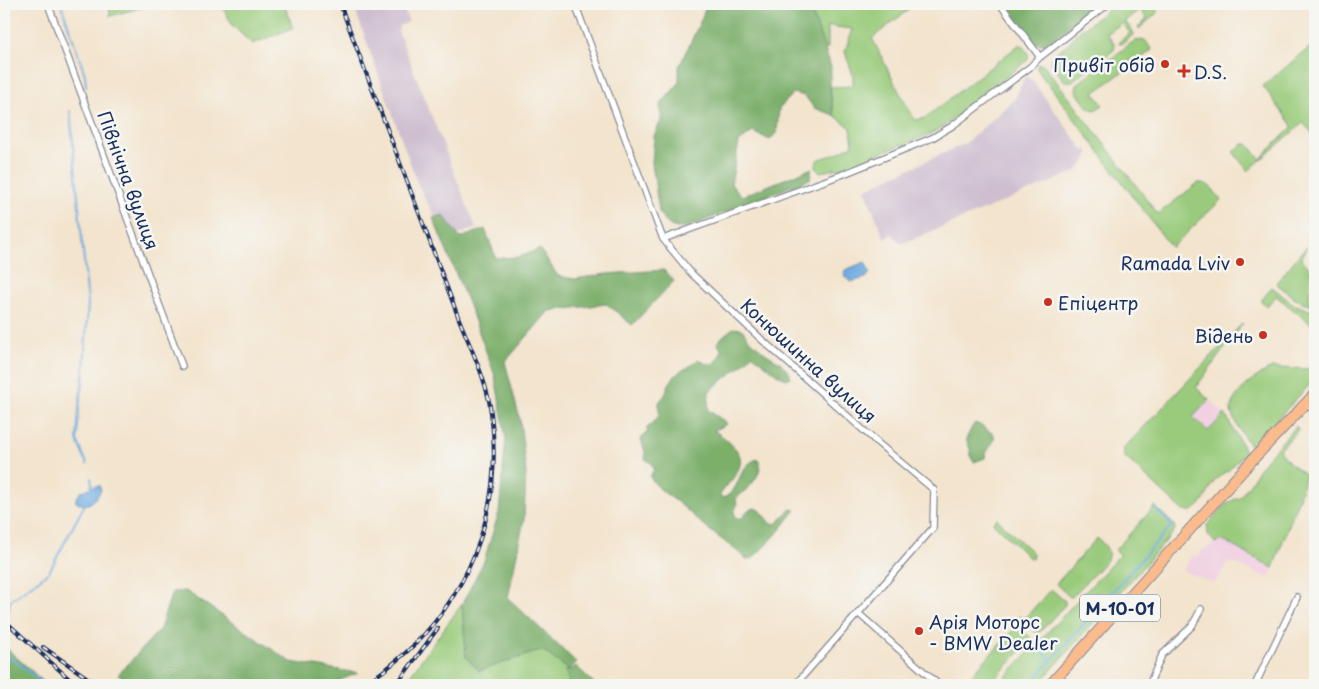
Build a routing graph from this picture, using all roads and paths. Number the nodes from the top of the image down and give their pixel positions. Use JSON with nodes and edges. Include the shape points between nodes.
{"nodes":[{"id":1,"x":48,"y":4,"type":"edge"},
{"id":2,"x":575,"y":4,"type":"edge"},
{"id":3,"x":1000,"y":4,"type":"edge"},
{"id":4,"x":1108,"y":4,"type":"edge"},
{"id":5,"x":1040,"y":57,"type":"junction"},
{"id":6,"x":663,"y":239,"type":"junction"},
{"id":7,"x":182,"y":366,"type":"dead end"},
{"id":8,"x":1315,"y":394,"type":"edge"},
{"id":9,"x":1310,"y":407,"type":"edge"},
{"id":10,"x":1297,"y":597,"type":"dead end"},
{"id":11,"x":1202,"y":609,"type":"dead end"},
{"id":12,"x":858,"y":613,"type":"junction"},
{"id":13,"x":795,"y":685,"type":"edge"},
{"id":14,"x":939,"y":685,"type":"edge"},
{"id":15,"x":1050,"y":685,"type":"edge"},
{"id":16,"x":1149,"y":685,"type":"edge"},
{"id":17,"x":1255,"y":685,"type":"edge"}],
"edges":[{"from":1,"to":7,"type":"street","name":"Північна вулиця"},
{"from":2,"to":6,"type":"street","name":"Конюшинна вулиця"},
{"from":3,"to":5,"type":"street"},
{"from":4,"to":5,"type":"street"},
{"from":5,"to":6,"type":"street","via":[[932,138],[833,178]]},
{"from":6,"to":12,"type":"street","name":"Конюшинна вулиця","via":[[691,273],[760,338],[934,490],[933,528]]},
{"from":8,"to":9,"type":"highway","number":"М-10-01"},
{"from":9,"to":15,"type":"highway","number":"М-10-01","via":[[1254,458]]},
{"from":10,"to":17,"type":"street"},
{"from":11,"to":16,"type":"street","via":[[1192,626],[1162,655]]},
{"from":12,"to":13,"type":"street"},
{"from":12,"to":14,"type":"street"}]}
